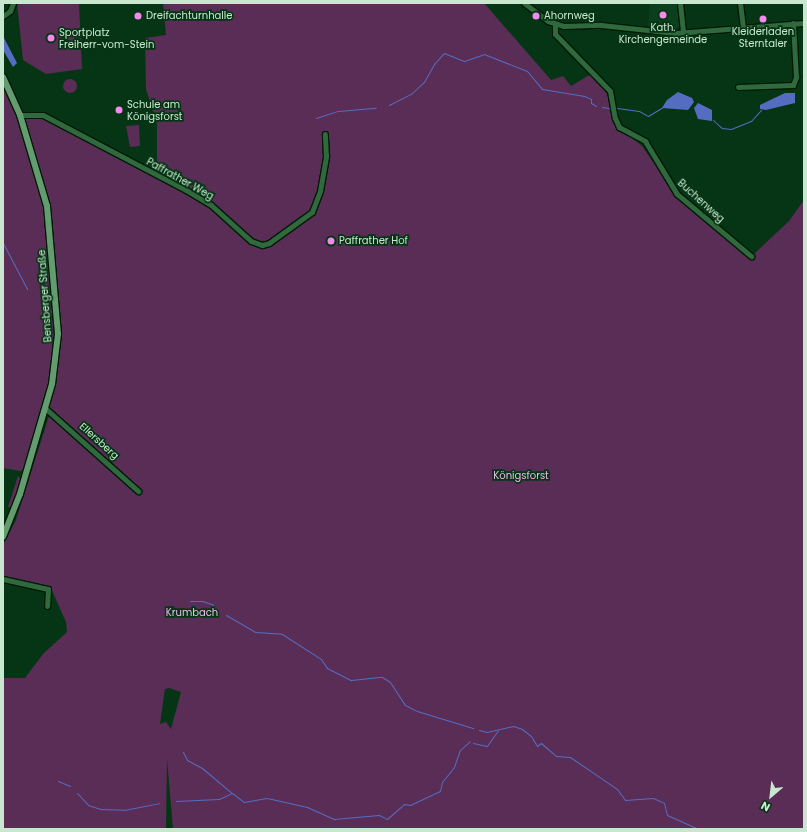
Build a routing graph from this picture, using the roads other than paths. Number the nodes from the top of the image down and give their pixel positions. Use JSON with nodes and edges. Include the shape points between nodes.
{"nodes":[{"id":1,"x":13,"y":3,"type":"edge"},
{"id":2,"x":525,"y":3,"type":"edge"},
{"id":3,"x":680,"y":3,"type":"edge"},
{"id":4,"x":740,"y":3,"type":"edge"},
{"id":5,"x":3,"y":16,"type":"edge"},
{"id":6,"x":793,"y":23,"type":"junction"},
{"id":7,"x":804,"y":23,"type":"edge"},
{"id":8,"x":555,"y":24,"type":"junction"},
{"id":9,"x":743,"y":27,"type":"junction"},
{"id":10,"x":683,"y":32,"type":"junction"},
{"id":11,"x":3,"y":77,"type":"edge"},
{"id":12,"x":738,"y":88,"type":"dead end"},
{"id":13,"x":20,"y":115,"type":"junction"},
{"id":14,"x":325,"y":134,"type":"dead end"},
{"id":15,"x":751,"y":256,"type":"dead end"},
{"id":16,"x":45,"y":408,"type":"junction"},
{"id":17,"x":138,"y":491,"type":"dead end"},
{"id":18,"x":3,"y":537,"type":"edge"},
{"id":19,"x":3,"y":579,"type":"edge"},
{"id":20,"x":47,"y":606,"type":"dead end"}],
"edges":[{"from":1,"to":5,"type":"street","via":[[10,11]]},
{"from":2,"to":8,"type":"street"},
{"from":3,"to":10,"type":"street"},
{"from":4,"to":9,"type":"street"},
{"from":6,"to":7,"type":"street"},
{"from":6,"to":9,"type":"street"},
{"from":6,"to":12,"type":"street","via":[[796,77],[794,85]]},
{"from":8,"to":10,"type":"street"},
{"from":8,"to":15,"type":"street","name":"Buchenweg","via":[[555,34],[610,91],[619,127],[645,141],[677,194]]},
{"from":9,"to":10,"type":"street"},
{"from":11,"to":13,"type":"main road","name":"Bensberger Straße"},
{"from":13,"to":14,"type":"street","name":"Paffrather Weg","via":[[43,115],[186,190],[211,205],[251,241],[262,245],[269,243],[312,212],[320,191],[326,156]]},
{"from":13,"to":16,"type":"main road","name":"Bensberger Straße","via":[[44,194],[51,236],[58,346],[56,369]]},
{"from":16,"to":17,"type":"street","name":"Ellersberg"},
{"from":16,"to":18,"type":"main road","name":"Bensberger Straße","via":[[20,494]]},
{"from":19,"to":20,"type":"street","via":[[48,589]]}]}
